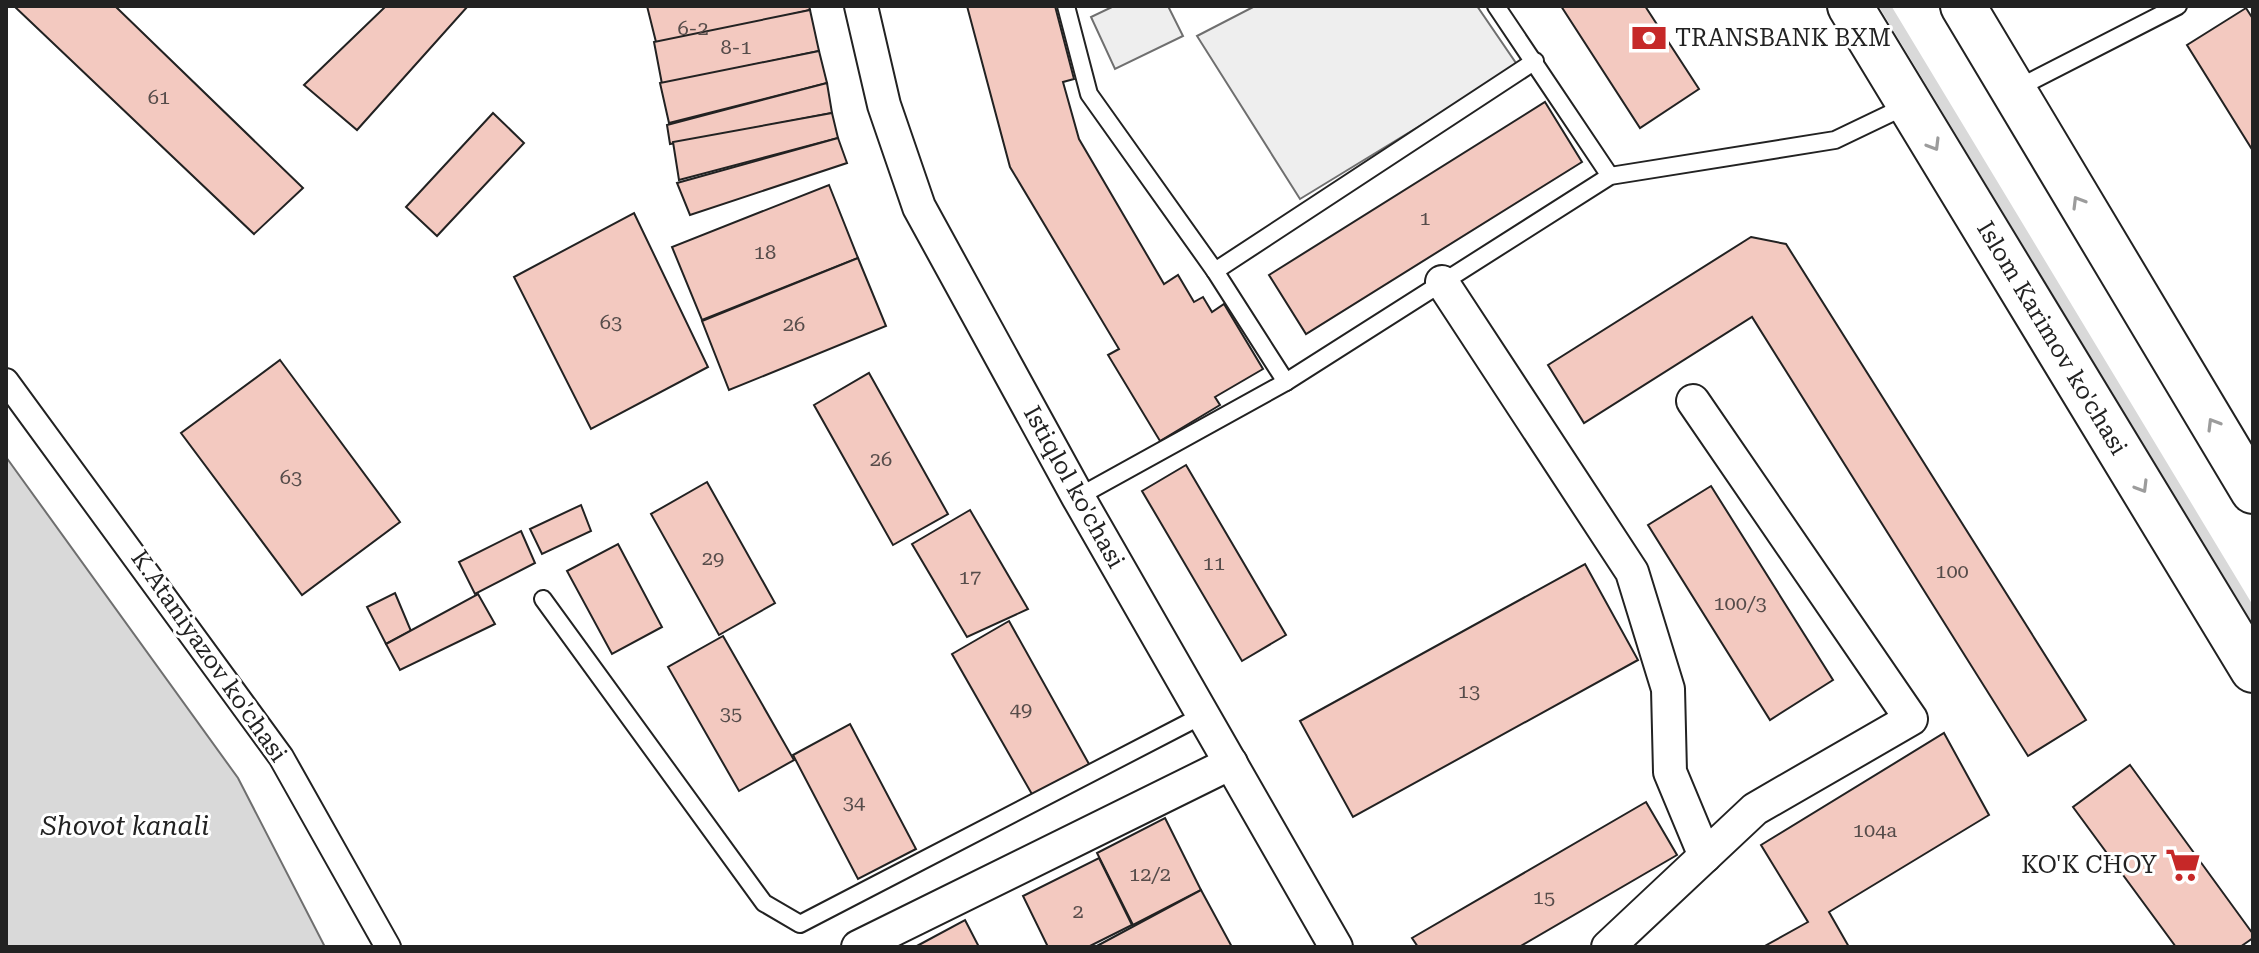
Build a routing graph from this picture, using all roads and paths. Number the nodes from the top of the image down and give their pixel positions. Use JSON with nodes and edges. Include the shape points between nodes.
{"nodes":[{"id":1,"x":861,"y":6,"type":"edge"},
{"id":2,"x":1066,"y":6,"type":"edge"},
{"id":3,"x":1496,"y":6,"type":"edge"},
{"id":4,"x":1850,"y":6,"type":"edge"},
{"id":5,"x":1963,"y":6,"type":"edge"},
{"id":6,"x":2178,"y":6,"type":"edge"},
{"id":7,"x":1535,"y":61,"type":"junction"},
{"id":8,"x":2011,"y":92,"type":"junction"},
{"id":9,"x":1910,"y":104,"type":"junction"},
{"id":10,"x":1610,"y":176,"type":"junction"},
{"id":11,"x":1215,"y":271,"type":"junction"},
{"id":12,"x":1442,"y":282,"type":"junction"},
{"id":13,"x":6,"y":381,"type":"edge"},
{"id":14,"x":1286,"y":382,"type":"junction"},
{"id":15,"x":1693,"y":401,"type":"dead end"},
{"id":16,"x":2253,"y":491,"type":"edge"},
{"id":17,"x":1078,"y":497,"type":"junction"},
{"id":18,"x":543,"y":599,"type":"dead end"},
{"id":19,"x":2253,"y":670,"type":"edge"},
{"id":20,"x":1205,"y":714,"type":"junction"},
{"id":21,"x":1231,"y":763,"type":"junction"},
{"id":22,"x":1705,"y":856,"type":"junction"},
{"id":23,"x":388,"y":947,"type":"edge"},
{"id":24,"x":858,"y":947,"type":"edge"},
{"id":25,"x":1336,"y":947,"type":"edge"},
{"id":26,"x":1608,"y":947,"type":"edge"}],
"edges":[{"from":1,"to":17,"type":"street","name":"Istiqlol ko'chasi","via":[[884,105],[919,207]]},
{"from":2,"to":11,"type":"lane","via":[[1089,94]]},
{"from":3,"to":7,"type":"lane"},
{"from":4,"to":9,"type":"main road","name":"Islom Karimov ko'chasi"},
{"from":5,"to":8,"type":"main road"},
{"from":6,"to":8,"type":"lane"},
{"from":7,"to":10,"type":"lane"},
{"from":7,"to":11,"type":"lane"},
{"from":16,"to":8,"type":"main road","one_way":true},
{"from":9,"to":10,"type":"lane","via":[[1835,140]]},
{"from":9,"to":19,"type":"main road","name":"Islom Karimov ko'chasi","one_way":true},
{"from":10,"to":12,"type":"lane"},
{"from":11,"to":14,"type":"lane"},
{"from":12,"to":14,"type":"lane"},
{"from":12,"to":22,"type":"street","via":[[1632,572],[1668,689],[1670,772]]},
{"from":13,"to":23,"type":"street","name":"K.Ataniyazov ko'chasi","via":[[281,757]]},
{"from":14,"to":17,"type":"lane"},
{"from":15,"to":22,"type":"street","via":[[1911,719],[1755,809]]},
{"from":17,"to":20,"type":"street","name":"Istiqlol ko'chasi"},
{"from":18,"to":20,"type":"lane","via":[[764,903],[800,924]]},
{"from":20,"to":21,"type":"street","name":"Istiqlol ko'chasi"},
{"from":21,"to":24,"type":"street"},
{"from":21,"to":25,"type":"street","name":"Istiqlol ko'chasi"},
{"from":22,"to":26,"type":"street"}]}
